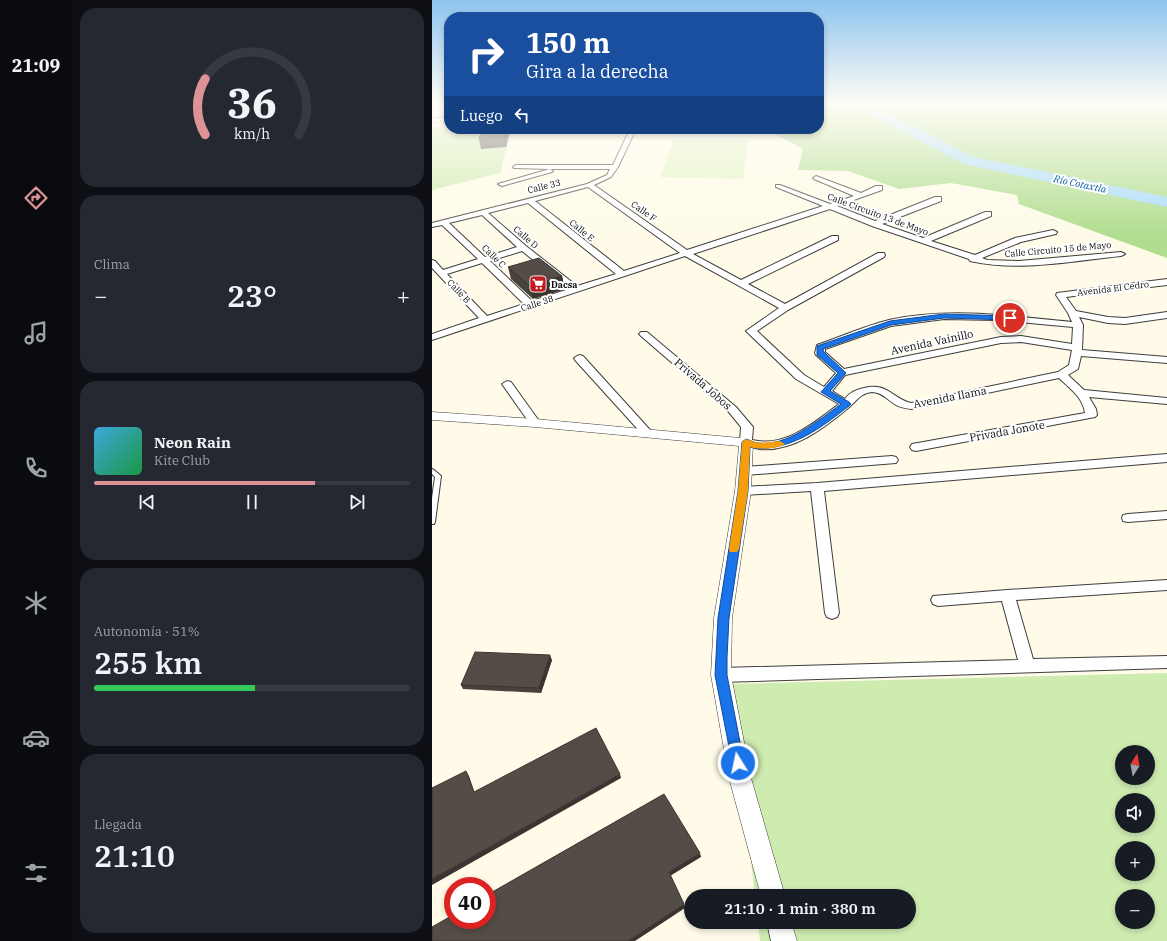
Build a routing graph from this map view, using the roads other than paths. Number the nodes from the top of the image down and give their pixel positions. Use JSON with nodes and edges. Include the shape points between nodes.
{"nodes":[{"id":1,"x":624,"y":149,"type":"edge"},
{"id":2,"x":516,"y":167,"type":"dead end"},
{"id":3,"x":565,"y":167,"type":"junction"},
{"id":4,"x":616,"y":167,"type":"junction"},
{"id":5,"x":816,"y":178,"type":"dead end"},
{"id":6,"x":502,"y":184,"type":"dead end"},
{"id":7,"x":589,"y":185,"type":"junction"},
{"id":8,"x":778,"y":186,"type":"dead end"},
{"id":9,"x":879,"y":188,"type":"dead end"},
{"id":10,"x":861,"y":196,"type":"junction"},
{"id":11,"x":938,"y":199,"type":"dead end"},
{"id":12,"x":529,"y":200,"type":"junction"},
{"id":13,"x":829,"y":206,"type":"junction"},
{"id":14,"x":483,"y":212,"type":"junction"},
{"id":15,"x":988,"y":214,"type":"dead end"},
{"id":16,"x":444,"y":222,"type":"junction"},
{"id":17,"x":875,"y":224,"type":"junction"},
{"id":18,"x":432,"y":225,"type":"edge"},
{"id":19,"x":1053,"y":232,"type":"dead end"},
{"id":20,"x":835,"y":238,"type":"dead end"},
{"id":21,"x":923,"y":241,"type":"junction"},
{"id":22,"x":523,"y":248,"type":"junction"},
{"id":23,"x":687,"y":254,"type":"junction"},
{"id":24,"x":1121,"y":254,"type":"dead end"},
{"id":25,"x":881,"y":255,"type":"dead end"},
{"id":26,"x":972,"y":259,"type":"junction"},
{"id":27,"x":483,"y":260,"type":"junction"},
{"id":28,"x":432,"y":263,"type":"edge"},
{"id":29,"x":441,"y":273,"type":"junction"},
{"id":30,"x":623,"y":275,"type":"junction"},
{"id":31,"x":1167,"y":282,"type":"edge"},
{"id":32,"x":741,"y":284,"type":"junction"},
{"id":33,"x":576,"y":290,"type":"junction"},
{"id":34,"x":531,"y":305,"type":"junction"},
{"id":35,"x":785,"y":308,"type":"junction"},
{"id":36,"x":1073,"y":313,"type":"junction"},
{"id":37,"x":1167,"y":315,"type":"edge"},
{"id":38,"x":486,"y":320,"type":"junction"},
{"id":39,"x":1078,"y":325,"type":"junction"},
{"id":40,"x":644,"y":334,"type":"dead end"},
{"id":41,"x":432,"y":338,"type":"edge"},
{"id":42,"x":1076,"y":351,"type":"junction"},
{"id":43,"x":579,"y":358,"type":"dead end"},
{"id":44,"x":1167,"y":360,"type":"edge"},
{"id":45,"x":842,"y":373,"type":"junction"},
{"id":46,"x":1061,"y":374,"type":"junction"},
{"id":47,"x":507,"y":384,"type":"dead end"},
{"id":48,"x":825,"y":392,"type":"junction"},
{"id":49,"x":1081,"y":393,"type":"junction"},
{"id":50,"x":1167,"y":401,"type":"edge"},
{"id":51,"x":846,"y":404,"type":"junction"},
{"id":52,"x":432,"y":416,"type":"edge"},
{"id":53,"x":535,"y":423,"type":"junction"},
{"id":54,"x":647,"y":433,"type":"junction"},
{"id":55,"x":746,"y":442,"type":"junction"},
{"id":56,"x":916,"y":447,"type":"dead end"},
{"id":57,"x":1167,"y":458,"type":"edge"},
{"id":58,"x":892,"y":460,"type":"dead end"},
{"id":59,"x":432,"y":471,"type":"edge"},
{"id":60,"x":745,"y":471,"type":"junction"},
{"id":61,"x":817,"y":487,"type":"junction"},
{"id":62,"x":743,"y":491,"type":"junction"},
{"id":63,"x":433,"y":500,"type":"edge"},
{"id":64,"x":1167,"y":515,"type":"edge"},
{"id":65,"x":1128,"y":518,"type":"dead end"},
{"id":66,"x":432,"y":522,"type":"edge"},
{"id":67,"x":1167,"y":585,"type":"edge"},
{"id":68,"x":1007,"y":595,"type":"junction"},
{"id":69,"x":938,"y":600,"type":"dead end"},
{"id":70,"x":832,"y":613,"type":"dead end"},
{"id":71,"x":1167,"y":662,"type":"edge"},
{"id":72,"x":1027,"y":666,"type":"junction"},
{"id":73,"x":721,"y":675,"type":"junction"},
{"id":74,"x":771,"y":889,"type":"edge"},
{"id":75,"x":781,"y":929,"type":"edge"},
{"id":76,"x":784,"y":941,"type":"edge"}],
"edges":[{"from":1,"to":4,"type":"street","name":"Calle 33"},
{"from":2,"to":3,"type":"street"},
{"from":3,"to":4,"type":"street"},
{"from":3,"to":6,"type":"street"},
{"from":4,"to":7,"type":"street","name":"Calle 33","via":[[609,176]]},
{"from":5,"to":10,"type":"street"},
{"from":7,"to":12,"type":"street","name":"Calle 33"},
{"from":7,"to":23,"type":"street","name":"Calle F"},
{"from":8,"to":13,"type":"street","name":"Calle Circuito 13 de Mayo"},
{"from":9,"to":10,"type":"street","name":"Calle 38"},
{"from":10,"to":13,"type":"street","name":"Calle 38"},
{"from":11,"to":17,"type":"street"},
{"from":12,"to":14,"type":"street","name":"Calle 33"},
{"from":12,"to":30,"type":"street","name":"Calle E"},
{"from":13,"to":17,"type":"street","name":"Calle Circuito 13 de Mayo"},
{"from":13,"to":23,"type":"street","name":"Calle 38"},
{"from":14,"to":16,"type":"street","name":"Calle 33"},
{"from":14,"to":22,"type":"street","name":"Calle D"},
{"from":15,"to":21,"type":"street"},
{"from":16,"to":18,"type":"street","name":"Calle 33"},
{"from":16,"to":27,"type":"street","name":"Calle C"},
{"from":17,"to":21,"type":"street","name":"Calle Circuito 13 de Mayo"},
{"from":19,"to":26,"type":"street","via":[[1018,240]]},
{"from":20,"to":32,"type":"street"},
{"from":21,"to":26,"type":"street","name":"Calle Circuito 13 de Mayo"},
{"from":22,"to":27,"type":"street"},
{"from":22,"to":33,"type":"street","name":"Calle D"},
{"from":23,"to":30,"type":"street","name":"Calle 38"},
{"from":23,"to":32,"type":"street","name":"Calle F"},
{"from":24,"to":26,"type":"street","name":"Calle Circuito 15 de Mayo","via":[[1018,264]]},
{"from":25,"to":35,"type":"street"},
{"from":27,"to":29,"type":"street"},
{"from":27,"to":34,"type":"street","name":"Calle C"},
{"from":28,"to":29,"type":"street","name":"Calle B"},
{"from":29,"to":38,"type":"street","name":"Calle B"},
{"from":30,"to":33,"type":"street","name":"Calle 38"},
{"from":31,"to":36,"type":"street","name":"Avenida El Cedro","via":[[1060,295]]},
{"from":32,"to":35,"type":"street","name":"Calle F"},
{"from":33,"to":34,"type":"street","name":"Calle 38"},
{"from":34,"to":38,"type":"street","name":"Calle 38"},
{"from":35,"to":48,"type":"street","via":[[751,331],[800,377]]},
{"from":36,"to":37,"type":"street","via":[[1125,322]]},
{"from":36,"to":39,"type":"street"},
{"from":38,"to":41,"type":"street","name":"Calle 38"},
{"from":39,"to":42,"type":"street"},
{"from":39,"to":45,"type":"street","via":[[997,317],[944,316],[890,323],[820,347],[820,353]]},
{"from":40,"to":55,"type":"street","name":"Privada Jobos","via":[[732,409],[745,423],[748,433]]},
{"from":42,"to":44,"type":"street","name":"Avenida Vainillo"},
{"from":42,"to":45,"type":"street","name":"Avenida Vainillo","via":[[1021,339],[1001,340]]},
{"from":42,"to":46,"type":"street","via":[[1074,368]]},
{"from":43,"to":54,"type":"street"},
{"from":45,"to":48,"type":"street"},
{"from":46,"to":49,"type":"street"},
{"from":46,"to":51,"type":"street","name":"Avenida Ilama","via":[[911,406],[901,404],[884,391],[872,389],[855,394]]},
{"from":47,"to":53,"type":"street"},
{"from":48,"to":51,"type":"street"},
{"from":49,"to":50,"type":"street"},
{"from":49,"to":56,"type":"street","name":"Privada Jonote","via":[[1091,410],[1091,415]]},
{"from":51,"to":55,"type":"street","name":"Avenida Ilama","via":[[816,427],[786,442],[757,446]]},
{"from":52,"to":53,"type":"street"},
{"from":53,"to":54,"type":"street"},
{"from":54,"to":55,"type":"street"},
{"from":55,"to":60,"type":"street"},
{"from":57,"to":61,"type":"street"},
{"from":58,"to":60,"type":"street"},
{"from":59,"to":63,"type":"lane","via":[[438,476]]},
{"from":60,"to":62,"type":"street"},
{"from":61,"to":62,"type":"street"},
{"from":61,"to":70,"type":"street"},
{"from":62,"to":73,"type":"street","via":[[723,618]]},
{"from":63,"to":66,"type":"lane"},
{"from":64,"to":65,"type":"street"},
{"from":67,"to":68,"type":"street"},
{"from":68,"to":69,"type":"street"},
{"from":68,"to":72,"type":"street"},
{"from":71,"to":72,"type":"street"},
{"from":72,"to":73,"type":"street"},
{"from":73,"to":74,"type":"street","via":[[740,778]]},
{"from":75,"to":76,"type":"street"}]}
